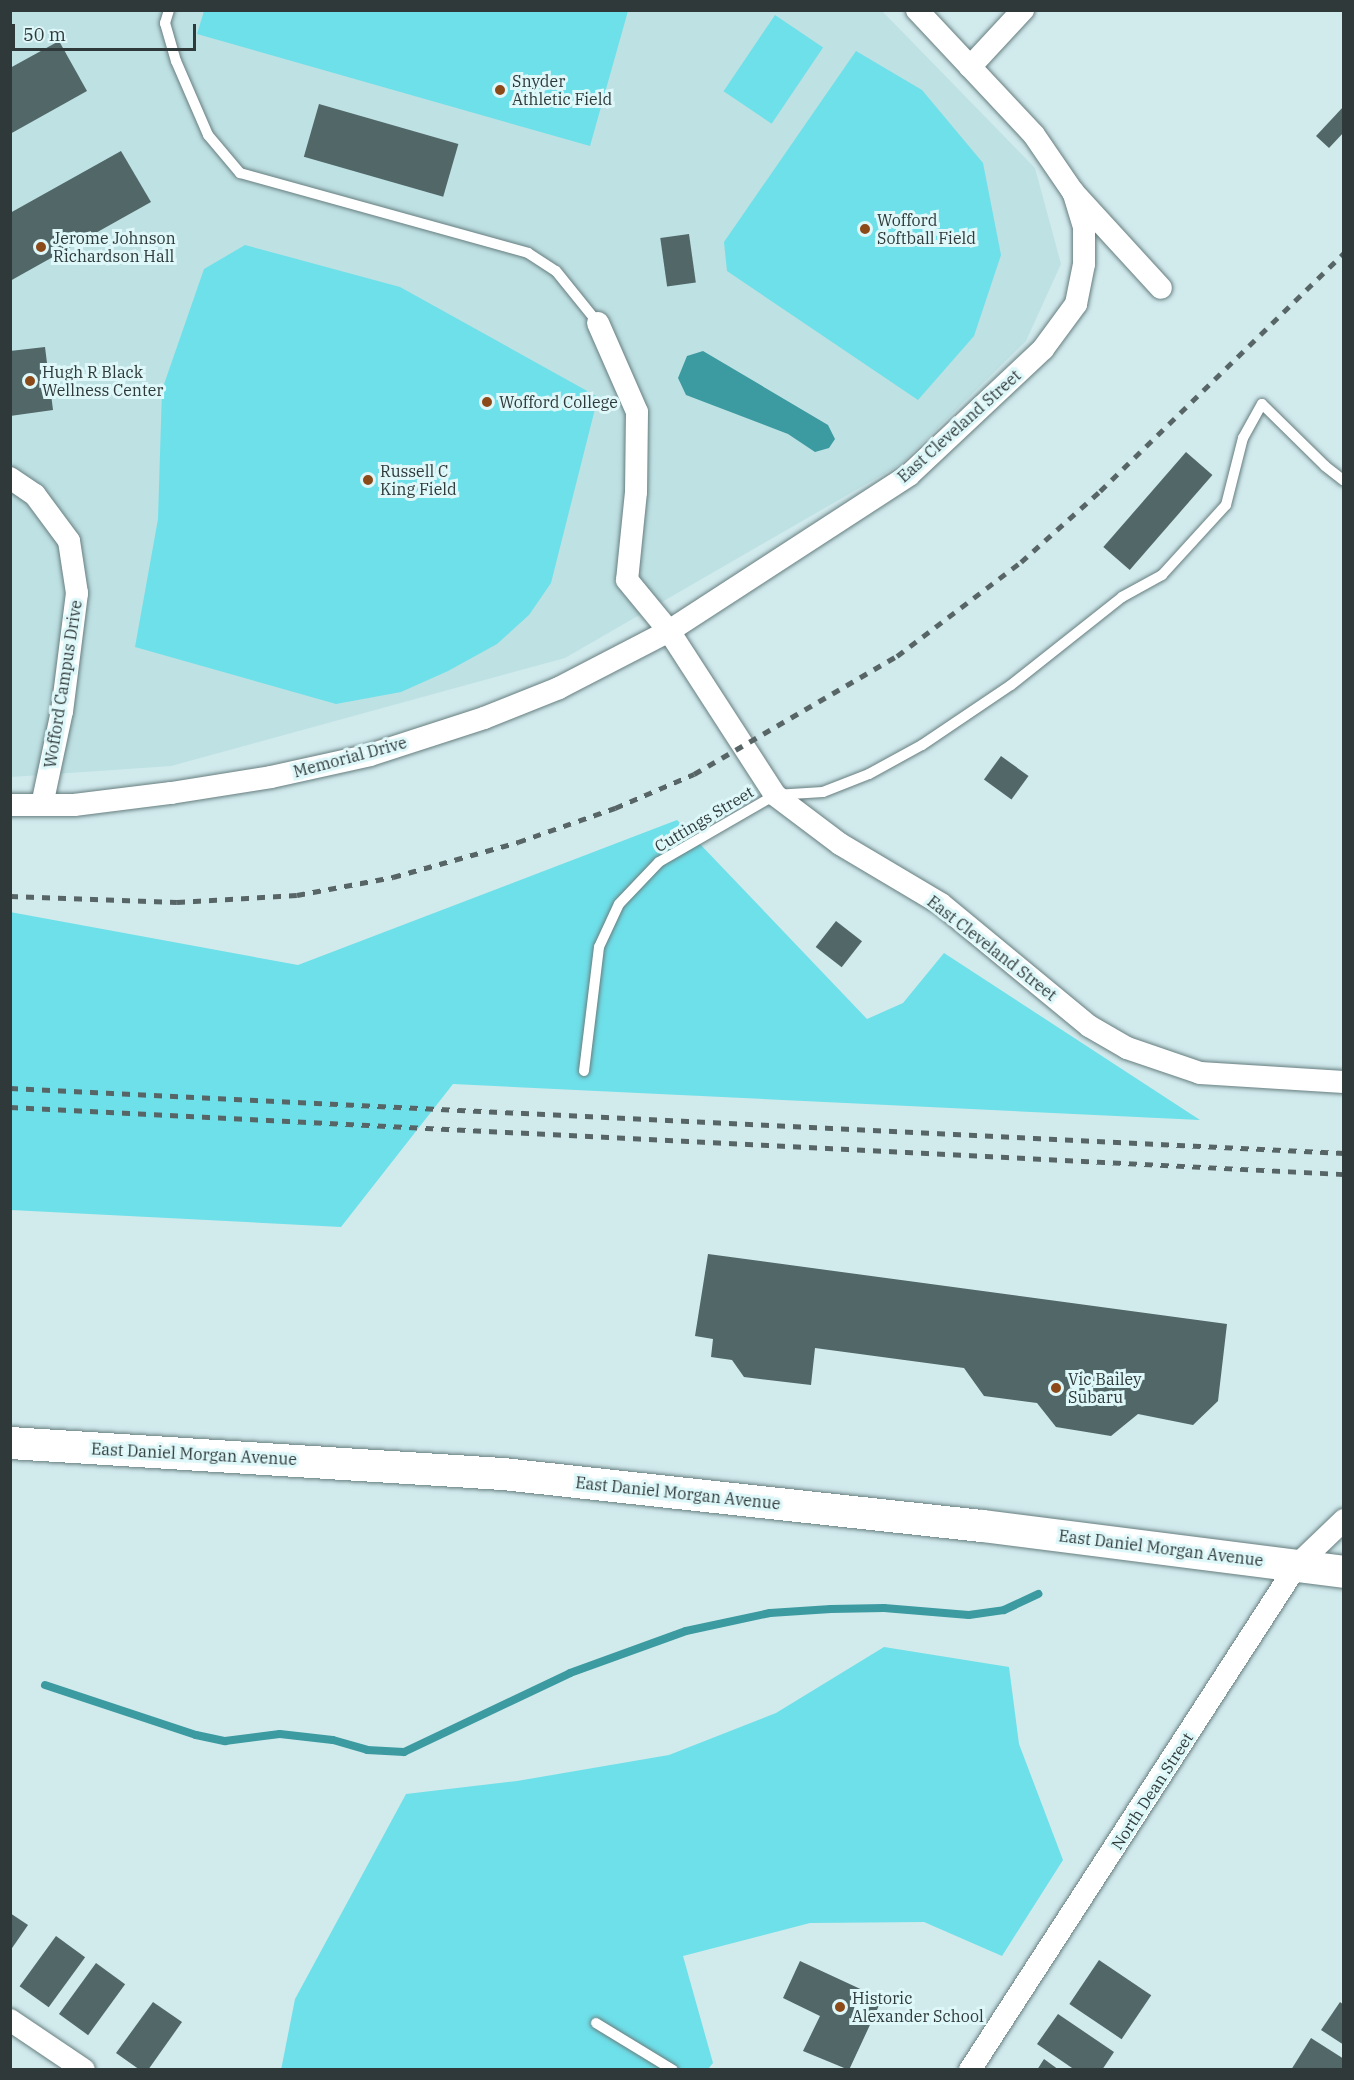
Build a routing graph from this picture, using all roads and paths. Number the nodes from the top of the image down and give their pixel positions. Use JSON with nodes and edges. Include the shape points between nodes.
{"nodes":[{"id":1,"x":169,"y":10,"type":"edge"},
{"id":2,"x":917,"y":10,"type":"edge"},
{"id":3,"x":1023,"y":10,"type":"edge"},
{"id":4,"x":970,"y":67,"type":"junction"},
{"id":5,"x":1073,"y":192,"type":"junction"},
{"id":6,"x":1161,"y":288,"type":"dead end"},
{"id":7,"x":598,"y":323,"type":"joint"},
{"id":8,"x":10,"y":478,"type":"edge"},
{"id":9,"x":1344,"y":481,"type":"edge"},
{"id":10,"x":669,"y":631,"type":"junction"},
{"id":11,"x":775,"y":795,"type":"junction"},
{"id":12,"x":10,"y":805,"type":"edge"},
{"id":13,"x":42,"y":805,"type":"junction"},
{"id":14,"x":584,"y":1071,"type":"dead end"},
{"id":15,"x":1344,"y":1082,"type":"edge"},
{"id":16,"x":10,"y":1443,"type":"edge"},
{"id":17,"x":1344,"y":1520,"type":"edge"},
{"id":18,"x":1297,"y":1565,"type":"junction"},
{"id":19,"x":1344,"y":1572,"type":"edge"},
{"id":20,"x":10,"y":2020,"type":"edge"},
{"id":21,"x":596,"y":2023,"type":"dead end"},
{"id":22,"x":84,"y":2070,"type":"edge"},
{"id":23,"x":673,"y":2070,"type":"edge"},
{"id":24,"x":970,"y":2070,"type":"edge"}],
"edges":[{"from":1,"to":7,"type":"lane","via":[[165,23],[176,61],[208,135],[240,173],[528,253],[556,271]]},
{"from":2,"to":4,"type":"street","name":"East Cleveland Street"},
{"from":3,"to":4,"type":"street"},
{"from":4,"to":5,"type":"street","name":"East Cleveland Street","via":[[1034,135]]},
{"from":5,"to":6,"type":"street","name":"East Cleveland Street"},
{"from":5,"to":10,"type":"street","name":"East Cleveland Street","via":[[1084,227],[1084,264],[1076,304],[1043,349],[909,475]]},
{"from":7,"to":10,"type":"street","name":"East Cleveland Street","via":[[638,412],[636,492],[627,580]]},
{"from":8,"to":13,"type":"street","name":"Wofford Campus Drive","via":[[35,495],[69,541],[77,593],[62,711]]},
{"from":9,"to":11,"type":"lane","via":[[1262,404],[1243,438],[1226,506],[1162,575],[1122,597],[1011,685],[922,745],[869,774],[823,792]]},
{"from":10,"to":11,"type":"street","name":"East Cleveland Street"},
{"from":10,"to":13,"type":"street","name":"Memorial Drive","via":[[559,688],[484,718],[370,755],[271,777],[171,793]]},
{"from":11,"to":14,"type":"lane","name":"Cuttings Street","via":[[659,862],[619,904],[599,948]]},
{"from":11,"to":15,"type":"street","name":"East Cleveland Street","via":[[840,844],[941,904],[1089,1026],[1127,1048],[1200,1073]]},
{"from":12,"to":13,"type":"street","name":"Memorial Drive"},
{"from":16,"to":18,"type":"main road","name":"East Daniel Morgan Avenue","via":[[503,1474]]},
{"from":17,"to":18,"type":"street","name":"North Dean Street"},
{"from":18,"to":19,"type":"main road","name":"East Daniel Morgan Avenue"},
{"from":18,"to":24,"type":"street","name":"North Dean Street"},
{"from":20,"to":22,"type":"street"},
{"from":21,"to":23,"type":"lane"}]}
